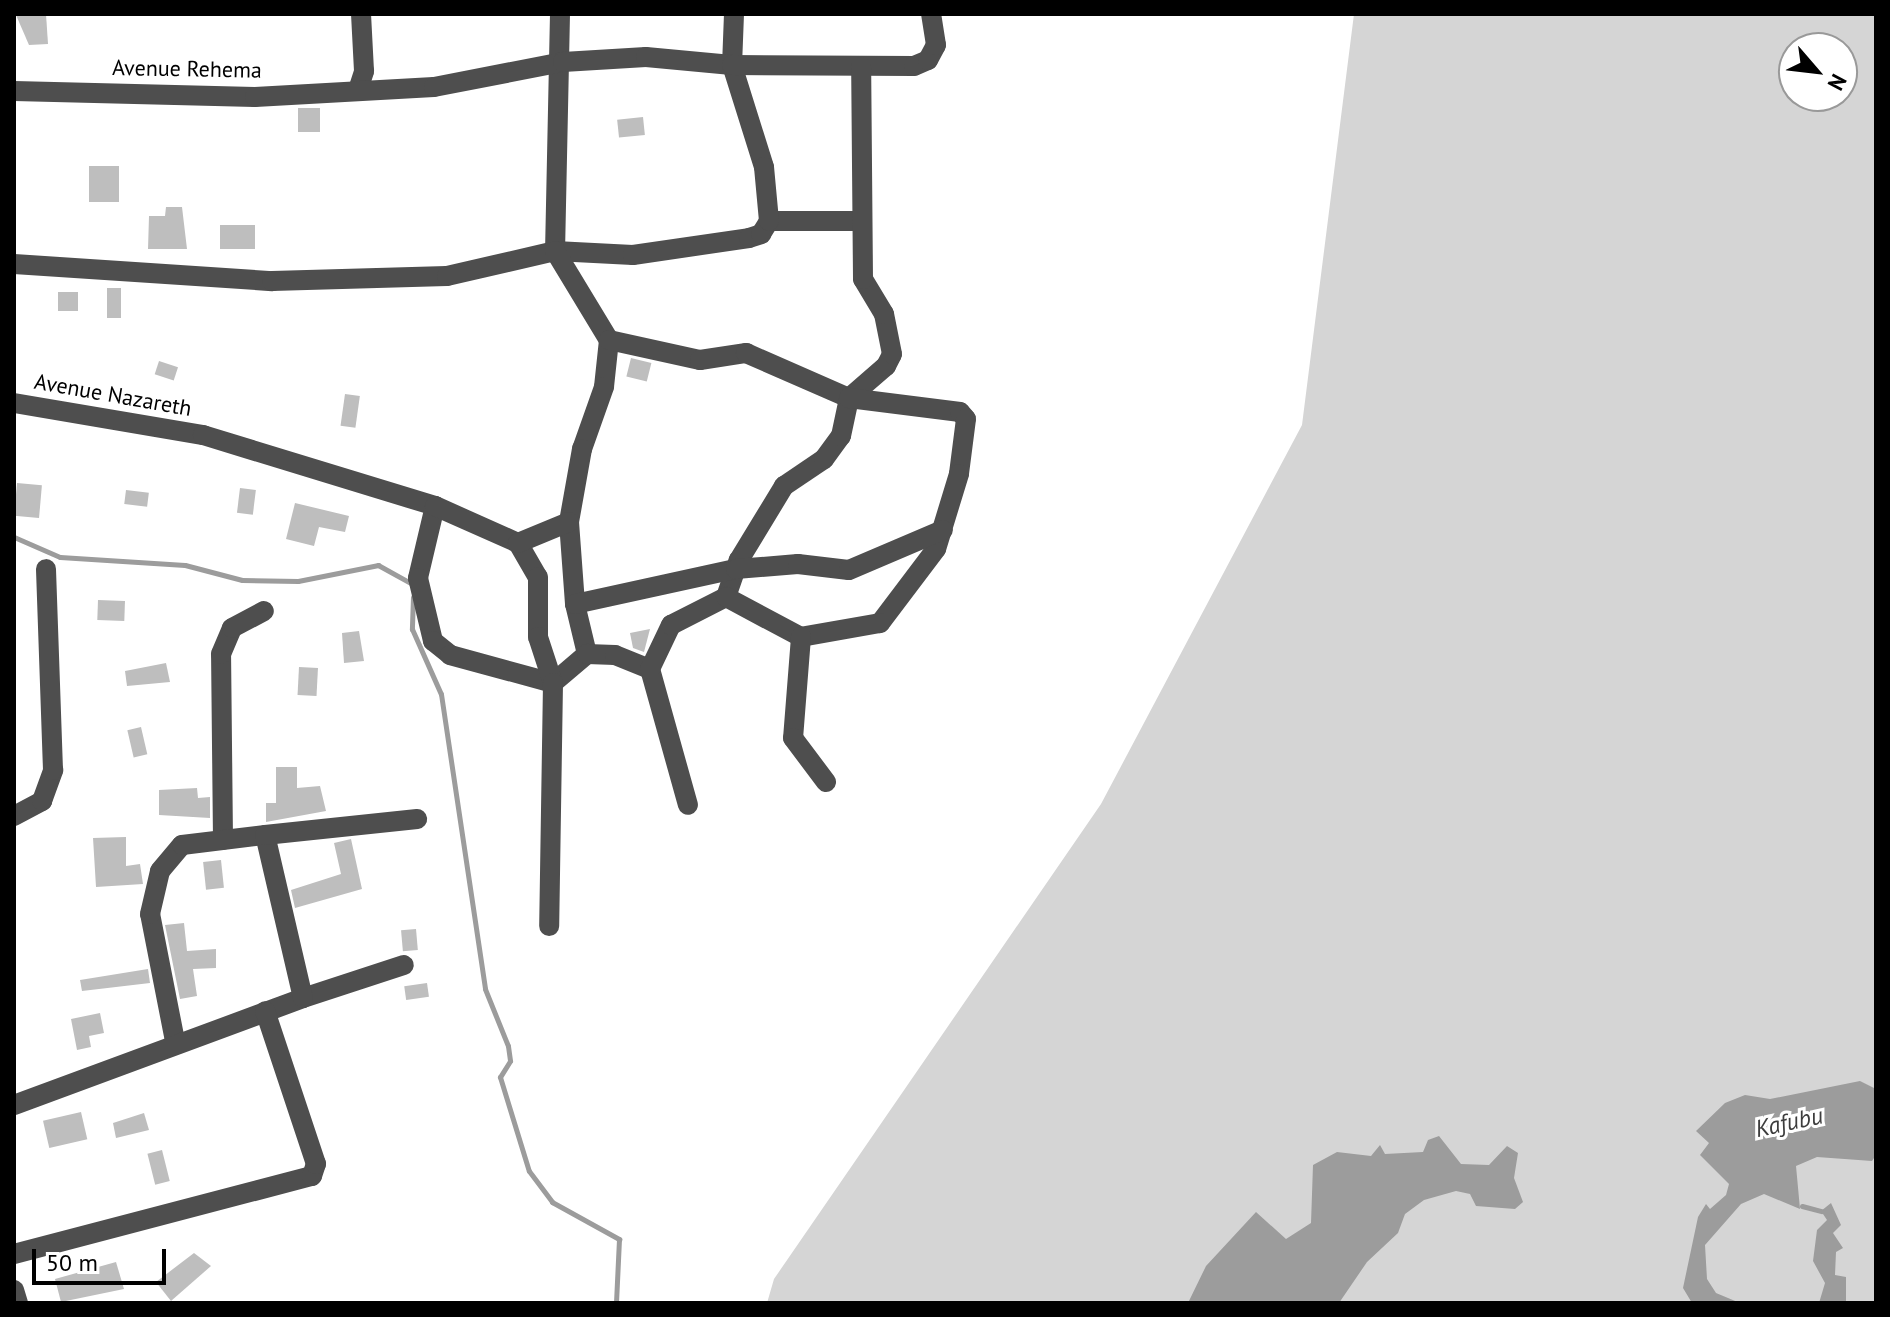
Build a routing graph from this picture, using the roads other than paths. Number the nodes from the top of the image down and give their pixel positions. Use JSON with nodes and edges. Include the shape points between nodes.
{"nodes":[{"id":1,"x":361,"y":14,"type":"edge"},
{"id":2,"x":560,"y":14,"type":"edge"},
{"id":3,"x":734,"y":14,"type":"edge"},
{"id":4,"x":931,"y":14,"type":"edge"},
{"id":5,"x":563,"y":62,"type":"junction"},
{"id":6,"x":732,"y":65,"type":"junction"},
{"id":7,"x":861,"y":67,"type":"junction"},
{"id":8,"x":358,"y":90,"type":"junction"},
{"id":9,"x":14,"y":91,"type":"edge"},
{"id":10,"x":769,"y":221,"type":"junction"},
{"id":11,"x":861,"y":221,"type":"junction"},
{"id":12,"x":555,"y":251,"type":"junction"},
{"id":13,"x":14,"y":264,"type":"edge"},
{"id":14,"x":609,"y":340,"type":"junction"},
{"id":15,"x":849,"y":398,"type":"junction"},
{"id":16,"x":14,"y":403,"type":"edge"},
{"id":17,"x":435,"y":506,"type":"junction"},
{"id":18,"x":569,"y":522,"type":"junction"},
{"id":19,"x":943,"y":530,"type":"junction"},
{"id":20,"x":518,"y":543,"type":"junction"},
{"id":21,"x":46,"y":569,"type":"dead end"},
{"id":22,"x":736,"y":569,"type":"junction"},
{"id":23,"x":726,"y":597,"type":"junction"},
{"id":24,"x":575,"y":604,"type":"junction"},
{"id":25,"x":264,"y":611,"type":"dead end"},
{"id":26,"x":801,"y":637,"type":"junction"},
{"id":27,"x":587,"y":654,"type":"junction"},
{"id":28,"x":650,"y":669,"type":"junction"},
{"id":29,"x":553,"y":683,"type":"junction"},
{"id":30,"x":826,"y":782,"type":"dead end"},
{"id":31,"x":688,"y":805,"type":"dead end"},
{"id":32,"x":14,"y":816,"type":"edge"},
{"id":33,"x":417,"y":819,"type":"dead end"},
{"id":34,"x":265,"y":835,"type":"junction"},
{"id":35,"x":223,"y":840,"type":"junction"},
{"id":36,"x":549,"y":926,"type":"dead end"},
{"id":37,"x":404,"y":965,"type":"dead end"},
{"id":38,"x":303,"y":998,"type":"junction"},
{"id":39,"x":265,"y":1011,"type":"junction"},
{"id":40,"x":175,"y":1041,"type":"junction"},
{"id":41,"x":14,"y":1105,"type":"edge"},
{"id":42,"x":14,"y":1254,"type":"edge"},
{"id":43,"x":14,"y":1290,"type":"edge"},
{"id":44,"x":18,"y":1303,"type":"edge"}],
"edges":[{"from":1,"to":8,"type":"street","via":[[364,71]]},
{"from":2,"to":5,"type":"street"},
{"from":3,"to":6,"type":"street"},
{"from":4,"to":7,"type":"street","name":"Avenue Rehema","via":[[936,45],[928,60]]},
{"from":5,"to":6,"type":"street","name":"Avenue Rehema","via":[[646,57]]},
{"from":5,"to":8,"type":"street","name":"Avenue Rehema","via":[[478,82]]},
{"from":5,"to":12,"type":"street"},
{"from":6,"to":7,"type":"street","name":"Avenue Rehema"},
{"from":6,"to":10,"type":"street","via":[[764,167]]},
{"from":7,"to":11,"type":"street"},
{"from":8,"to":9,"type":"street","name":"Avenue Rehema","via":[[255,97]]},
{"from":10,"to":11,"type":"street"},
{"from":10,"to":12,"type":"street","via":[[761,234],[749,238],[633,255]]},
{"from":11,"to":15,"type":"street","via":[[863,279],[884,314],[892,354]]},
{"from":12,"to":13,"type":"street","via":[[447,276],[272,281]]},
{"from":12,"to":14,"type":"street"},
{"from":14,"to":15,"type":"street","via":[[700,360],[746,353]]},
{"from":14,"to":18,"type":"street","via":[[604,387],[585,438]]},
{"from":15,"to":19,"type":"street","via":[[951,406],[966,419]]},
{"from":15,"to":22,"type":"street","via":[[834,447],[784,486]]},
{"from":16,"to":17,"type":"street","name":"Avenue Nazareth","via":[[203,435]]},
{"from":17,"to":20,"type":"street","name":"Avenue Nazareth"},
{"from":17,"to":29,"type":"street","via":[[418,578],[433,641],[450,655]]},
{"from":18,"to":20,"type":"street"},
{"from":18,"to":24,"type":"street"},
{"from":19,"to":22,"type":"street","via":[[849,570],[798,564]]},
{"from":19,"to":26,"type":"street","via":[[936,549],[880,623],[868,630]]},
{"from":20,"to":29,"type":"street","via":[[538,577],[538,637]]},
{"from":21,"to":32,"type":"street","via":[[53,770],[42,801]]},
{"from":22,"to":23,"type":"street"},
{"from":22,"to":24,"type":"street"},
{"from":23,"to":26,"type":"street"},
{"from":23,"to":28,"type":"street","via":[[671,625]]},
{"from":24,"to":27,"type":"street"},
{"from":25,"to":35,"type":"street","via":[[232,628],[221,654]]},
{"from":26,"to":30,"type":"street","via":[[793,738]]},
{"from":27,"to":28,"type":"street","via":[[615,655]]},
{"from":27,"to":29,"type":"street"},
{"from":28,"to":31,"type":"street"},
{"from":29,"to":36,"type":"street"},
{"from":33,"to":34,"type":"street"},
{"from":34,"to":35,"type":"street"},
{"from":34,"to":38,"type":"street"},
{"from":35,"to":40,"type":"street","via":[[182,845],[160,871],[149,899]]},
{"from":37,"to":38,"type":"street"},
{"from":38,"to":39,"type":"street"},
{"from":39,"to":40,"type":"street"},
{"from":39,"to":42,"type":"street","via":[[316,1164],[312,1176]]},
{"from":40,"to":41,"type":"street"},
{"from":43,"to":44,"type":"street"}]}
